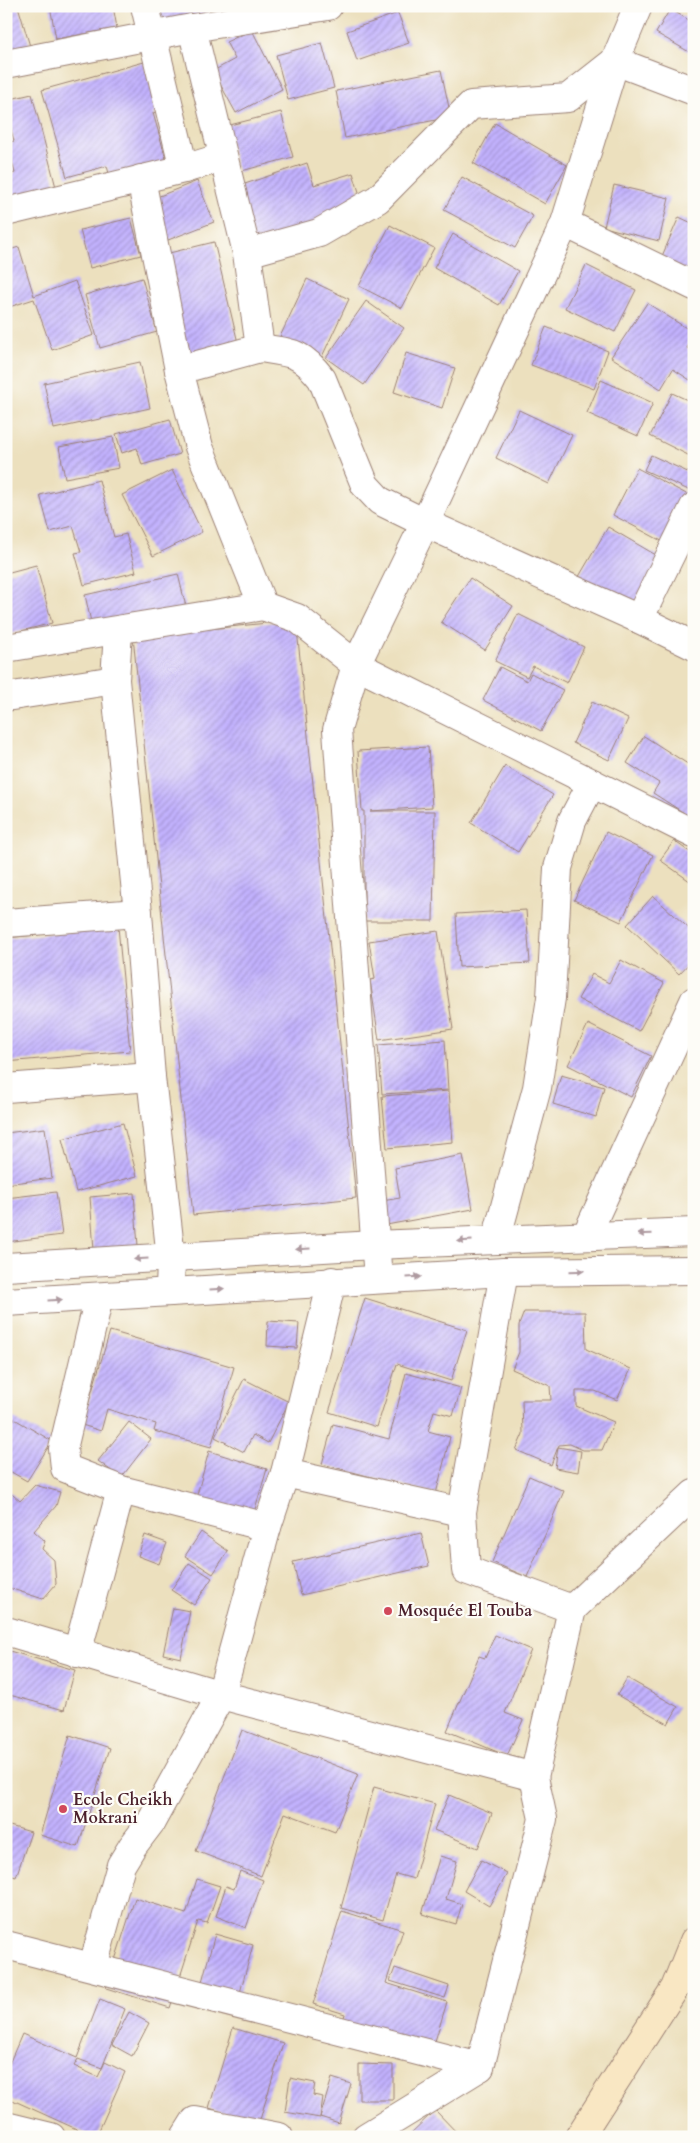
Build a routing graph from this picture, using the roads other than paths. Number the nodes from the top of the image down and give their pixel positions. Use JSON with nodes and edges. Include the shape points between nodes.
{"nodes":[{"id":1,"x":145,"y":6,"type":"edge"},
{"id":2,"x":328,"y":6,"type":"edge"},
{"id":3,"x":638,"y":6,"type":"edge"},
{"id":4,"x":192,"y":28,"type":"junction"},
{"id":5,"x":153,"y":36,"type":"junction"},
{"id":6,"x":615,"y":62,"type":"junction"},
{"id":7,"x":6,"y":64,"type":"edge"},
{"id":8,"x":694,"y":91,"type":"edge"},
{"id":9,"x":223,"y":157,"type":"junction"},
{"id":10,"x":184,"y":169,"type":"junction"},
{"id":11,"x":141,"y":179,"type":"junction"},
{"id":12,"x":6,"y":212,"type":"edge"},
{"id":13,"x":565,"y":223,"type":"junction"},
{"id":14,"x":247,"y":253,"type":"junction"},
{"id":15,"x":694,"y":286,"type":"edge"},
{"id":16,"x":260,"y":348,"type":"junction"},
{"id":17,"x":179,"y":370,"type":"junction"},
{"id":18,"x":694,"y":507,"type":"edge"},
{"id":19,"x":425,"y":523,"type":"junction"},
{"id":20,"x":263,"y":606,"type":"junction"},
{"id":21,"x":639,"y":619,"type":"junction"},
{"id":22,"x":118,"y":631,"type":"junction"},
{"id":23,"x":694,"y":646,"type":"edge"},
{"id":24,"x":6,"y":648,"type":"edge"},
{"id":25,"x":356,"y":665,"type":"junction"},
{"id":26,"x":115,"y":680,"type":"junction"},
{"id":27,"x":6,"y":697,"type":"edge"},
{"id":28,"x":592,"y":783,"type":"junction"},
{"id":29,"x":694,"y":834,"type":"edge"},
{"id":30,"x":138,"y":913,"type":"junction"},
{"id":31,"x":6,"y":923,"type":"edge"},
{"id":32,"x":694,"y":1001,"type":"edge"},
{"id":33,"x":151,"y":1077,"type":"junction"},
{"id":34,"x":6,"y":1088,"type":"edge"},
{"id":35,"x":694,"y":1232,"type":"edge"},
{"id":36,"x":586,"y":1236,"type":"junction"},
{"id":37,"x":496,"y":1240,"type":"junction"},
{"id":38,"x":374,"y":1245,"type":"junction"},
{"id":39,"x":171,"y":1258,"type":"junction"},
{"id":40,"x":6,"y":1267,"type":"edge"},
{"id":41,"x":694,"y":1270,"type":"edge"},
{"id":42,"x":504,"y":1272,"type":"junction"},
{"id":43,"x":378,"y":1279,"type":"junction"},
{"id":44,"x":332,"y":1281,"type":"junction"},
{"id":45,"x":170,"y":1292,"type":"junction"},
{"id":46,"x":99,"y":1297,"type":"junction"},
{"id":47,"x":6,"y":1302,"type":"edge"},
{"id":48,"x":285,"y":1473,"type":"junction"},
{"id":49,"x":121,"y":1490,"type":"junction"},
{"id":50,"x":694,"y":1494,"type":"edge"},
{"id":51,"x":462,"y":1512,"type":"junction"},
{"id":52,"x":266,"y":1527,"type":"junction"},
{"id":53,"x":572,"y":1609,"type":"junction"},
{"id":54,"x":6,"y":1631,"type":"edge"},
{"id":55,"x":77,"y":1653,"type":"junction"},
{"id":56,"x":221,"y":1695,"type":"junction"},
{"id":57,"x":534,"y":1777,"type":"junction"},
{"id":58,"x":694,"y":1941,"type":"edge"},
{"id":59,"x":6,"y":1945,"type":"edge"},
{"id":60,"x":93,"y":1966,"type":"junction"},
{"id":61,"x":480,"y":2067,"type":"junction"},
{"id":62,"x":6,"y":2126,"type":"edge"},
{"id":63,"x":51,"y":2137,"type":"edge"},
{"id":64,"x":185,"y":2137,"type":"edge"},
{"id":65,"x":279,"y":2137,"type":"edge"},
{"id":66,"x":366,"y":2137,"type":"edge"},
{"id":67,"x":579,"y":2137,"type":"edge"}],
"edges":[{"from":1,"to":5,"type":"street"},
{"from":2,"to":4,"type":"street"},
{"from":3,"to":6,"type":"street"},
{"from":4,"to":5,"type":"street"},
{"from":4,"to":9,"type":"street"},
{"from":5,"to":7,"type":"street"},
{"from":5,"to":10,"type":"street"},
{"from":6,"to":8,"type":"street"},
{"from":6,"to":13,"type":"street"},
{"from":6,"to":14,"type":"street","via":[[568,98],[471,105],[378,200],[319,233]]},
{"from":9,"to":10,"type":"street"},
{"from":9,"to":14,"type":"street"},
{"from":10,"to":11,"type":"street"},
{"from":11,"to":12,"type":"street"},
{"from":11,"to":17,"type":"street"},
{"from":13,"to":15,"type":"street"},
{"from":13,"to":19,"type":"street"},
{"from":14,"to":16,"type":"street"},
{"from":16,"to":17,"type":"street"},
{"from":16,"to":19,"type":"street","via":[[296,354],[310,364],[322,379],[365,485],[380,501]]},
{"from":17,"to":20,"type":"street","via":[[199,447]]},
{"from":18,"to":21,"type":"street"},
{"from":19,"to":21,"type":"street"},
{"from":19,"to":25,"type":"street"},
{"from":20,"to":22,"type":"street"},
{"from":20,"to":25,"type":"street","via":[[297,618]]},
{"from":21,"to":23,"type":"street"},
{"from":22,"to":24,"type":"street"},
{"from":22,"to":26,"type":"street"},
{"from":25,"to":28,"type":"street"},
{"from":25,"to":38,"type":"street","via":[[337,730]]},
{"from":26,"to":27,"type":"street"},
{"from":26,"to":30,"type":"street"},
{"from":28,"to":29,"type":"street"},
{"from":28,"to":37,"type":"street","via":[[572,822],[558,868],[551,998],[537,1088]]},
{"from":30,"to":31,"type":"street"},
{"from":30,"to":33,"type":"street"},
{"from":32,"to":36,"type":"street"},
{"from":33,"to":34,"type":"street"},
{"from":33,"to":39,"type":"street"},
{"from":35,"to":36,"type":"street","one_way":true},
{"from":36,"to":37,"type":"street"},
{"from":37,"to":38,"type":"street","one_way":true},
{"from":38,"to":39,"type":"street","one_way":true},
{"from":38,"to":43,"type":"street"},
{"from":39,"to":40,"type":"street","one_way":true},
{"from":39,"to":45,"type":"street"},
{"from":42,"to":41,"type":"street","one_way":true},
{"from":43,"to":42,"type":"street","one_way":true},
{"from":42,"to":51,"type":"street"},
{"from":43,"to":44,"type":"street"},
{"from":45,"to":44,"type":"street","one_way":true},
{"from":44,"to":48,"type":"street"},
{"from":45,"to":46,"type":"street"},
{"from":47,"to":46,"type":"street","one_way":true},
{"from":46,"to":49,"type":"street","via":[[63,1449],[65,1468]]},
{"from":48,"to":51,"type":"street"},
{"from":48,"to":52,"type":"street"},
{"from":49,"to":52,"type":"street"},
{"from":49,"to":55,"type":"street"},
{"from":50,"to":53,"type":"street"},
{"from":51,"to":53,"type":"street","via":[[466,1570]]},
{"from":52,"to":56,"type":"street"},
{"from":53,"to":57,"type":"street"},
{"from":54,"to":55,"type":"street"},
{"from":55,"to":56,"type":"street"},
{"from":56,"to":57,"type":"street"},
{"from":56,"to":60,"type":"street","via":[[151,1822],[121,1866]]},
{"from":57,"to":61,"type":"street","via":[[543,1819]]},
{"from":58,"to":67,"type":"main road","via":[[675,1988]]},
{"from":59,"to":60,"type":"street"},
{"from":60,"to":61,"type":"street"},
{"from":61,"to":66,"type":"street"},
{"from":62,"to":63,"type":"street"},
{"from":64,"to":65,"type":"street","via":[[195,2121]]}]}
